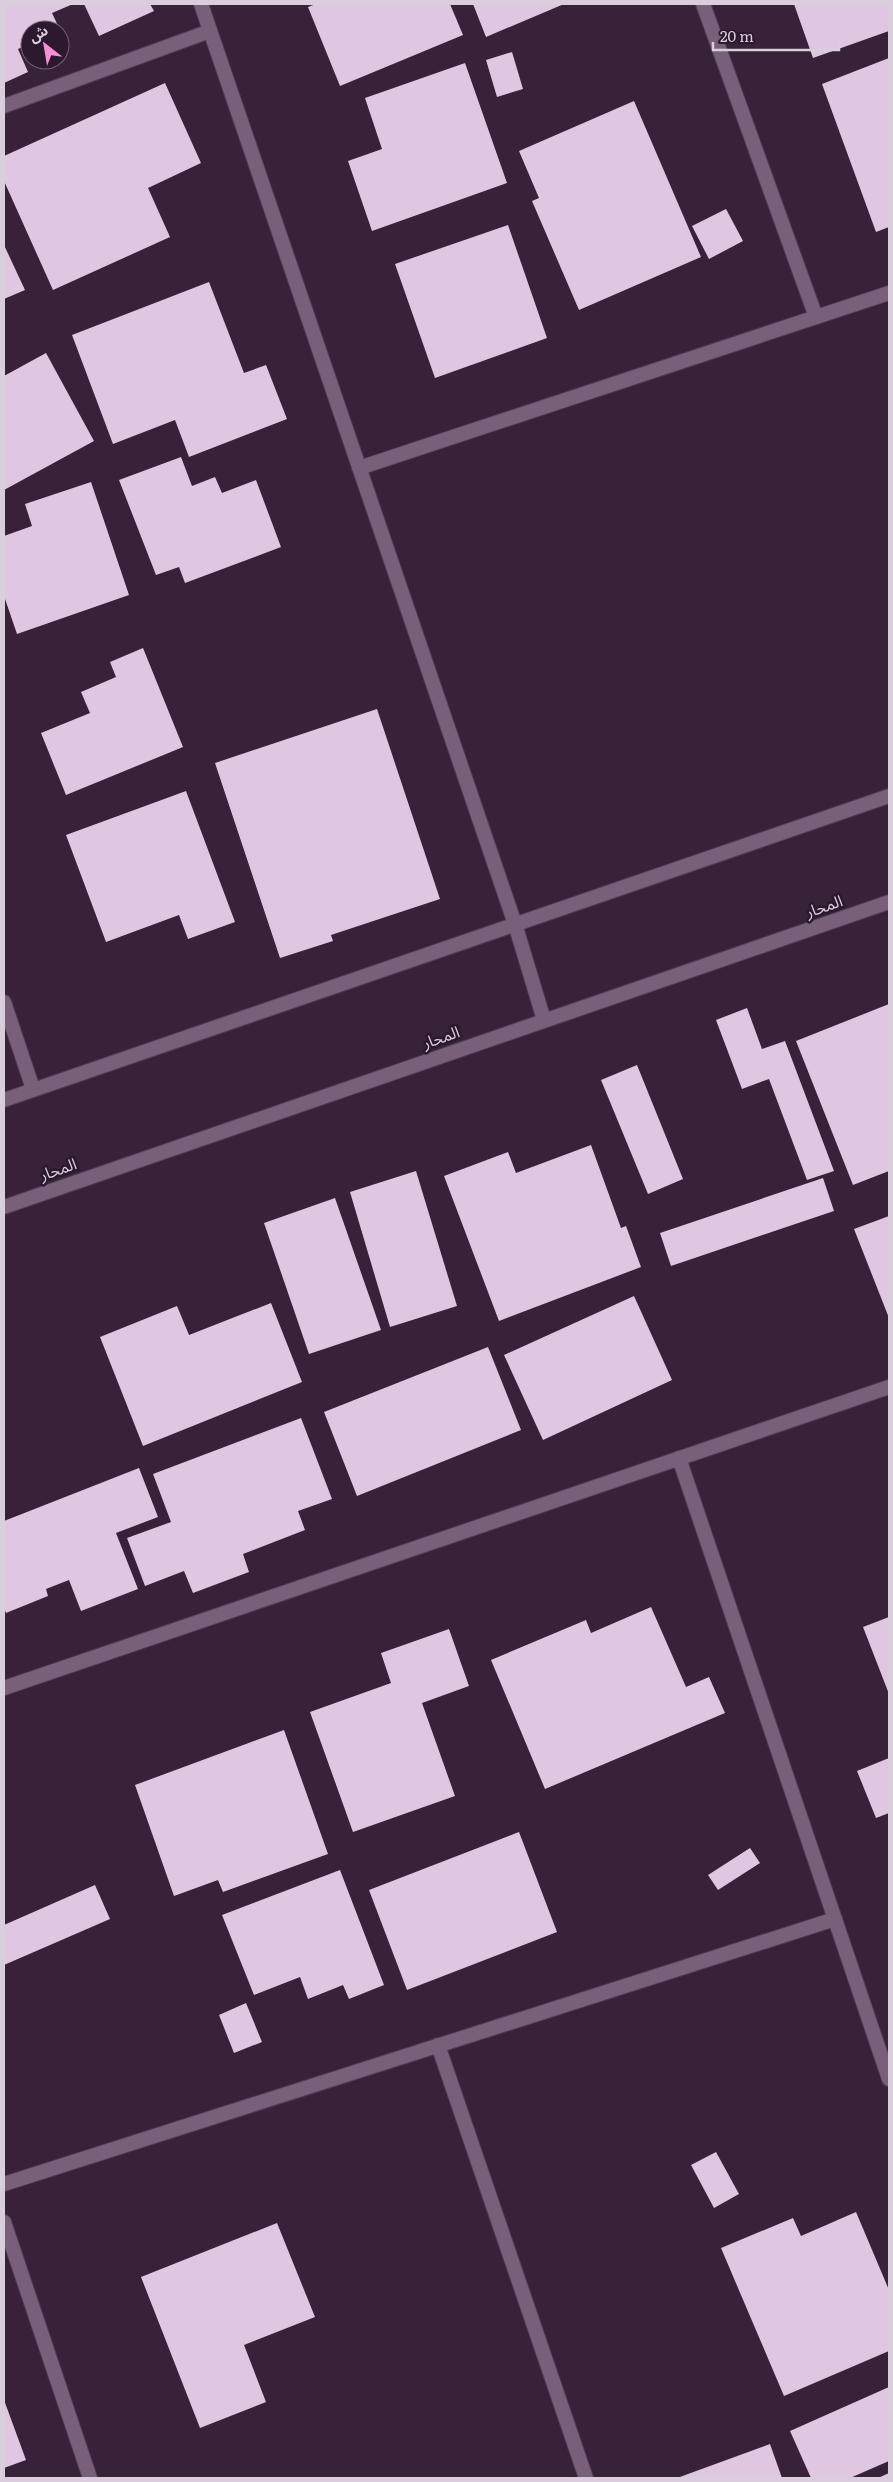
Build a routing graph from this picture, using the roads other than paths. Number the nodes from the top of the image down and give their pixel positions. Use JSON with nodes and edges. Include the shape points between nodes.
{"nodes":[{"id":1,"x":201,"y":4,"type":"edge"},
{"id":2,"x":703,"y":4,"type":"edge"},
{"id":3,"x":210,"y":31,"type":"junction"},
{"id":4,"x":4,"y":106,"type":"edge"},
{"id":5,"x":889,"y":293,"type":"edge"},
{"id":6,"x":816,"y":317,"type":"junction"},
{"id":7,"x":359,"y":468,"type":"junction"},
{"id":8,"x":889,"y":796,"type":"edge"},
{"id":9,"x":889,"y":902,"type":"edge"},
{"id":10,"x":515,"y":924,"type":"junction"},
{"id":11,"x":4,"y":1002,"type":"edge"},
{"id":12,"x":544,"y":1020,"type":"junction"},
{"id":13,"x":33,"y":1090,"type":"junction"},
{"id":14,"x":4,"y":1100,"type":"edge"},
{"id":15,"x":4,"y":1207,"type":"edge"},
{"id":16,"x":889,"y":1387,"type":"edge"},
{"id":17,"x":679,"y":1458,"type":"junction"},
{"id":18,"x":4,"y":1688,"type":"edge"},
{"id":19,"x":835,"y":1919,"type":"junction"},
{"id":20,"x":438,"y":2045,"type":"junction"},
{"id":21,"x":889,"y":2079,"type":"edge"},
{"id":22,"x":4,"y":2184,"type":"edge"},
{"id":23,"x":4,"y":2222,"type":"edge"},
{"id":24,"x":90,"y":2478,"type":"edge"},
{"id":25,"x":586,"y":2478,"type":"edge"}],
"edges":[{"from":1,"to":3,"type":"street"},
{"from":2,"to":6,"type":"street"},
{"from":3,"to":4,"type":"street"},
{"from":3,"to":7,"type":"street"},
{"from":5,"to":6,"type":"street"},
{"from":6,"to":7,"type":"street"},
{"from":7,"to":10,"type":"street"},
{"from":8,"to":10,"type":"street"},
{"from":9,"to":12,"type":"street","name":"المحار"},
{"from":10,"to":12,"type":"street"},
{"from":10,"to":13,"type":"street"},
{"from":11,"to":13,"type":"street"},
{"from":12,"to":15,"type":"street","name":"المحار"},
{"from":13,"to":14,"type":"street"},
{"from":16,"to":17,"type":"street"},
{"from":17,"to":18,"type":"street"},
{"from":17,"to":19,"type":"street"},
{"from":19,"to":20,"type":"street"},
{"from":19,"to":21,"type":"street"},
{"from":20,"to":22,"type":"street"},
{"from":20,"to":25,"type":"street"},
{"from":23,"to":24,"type":"street"}]}
